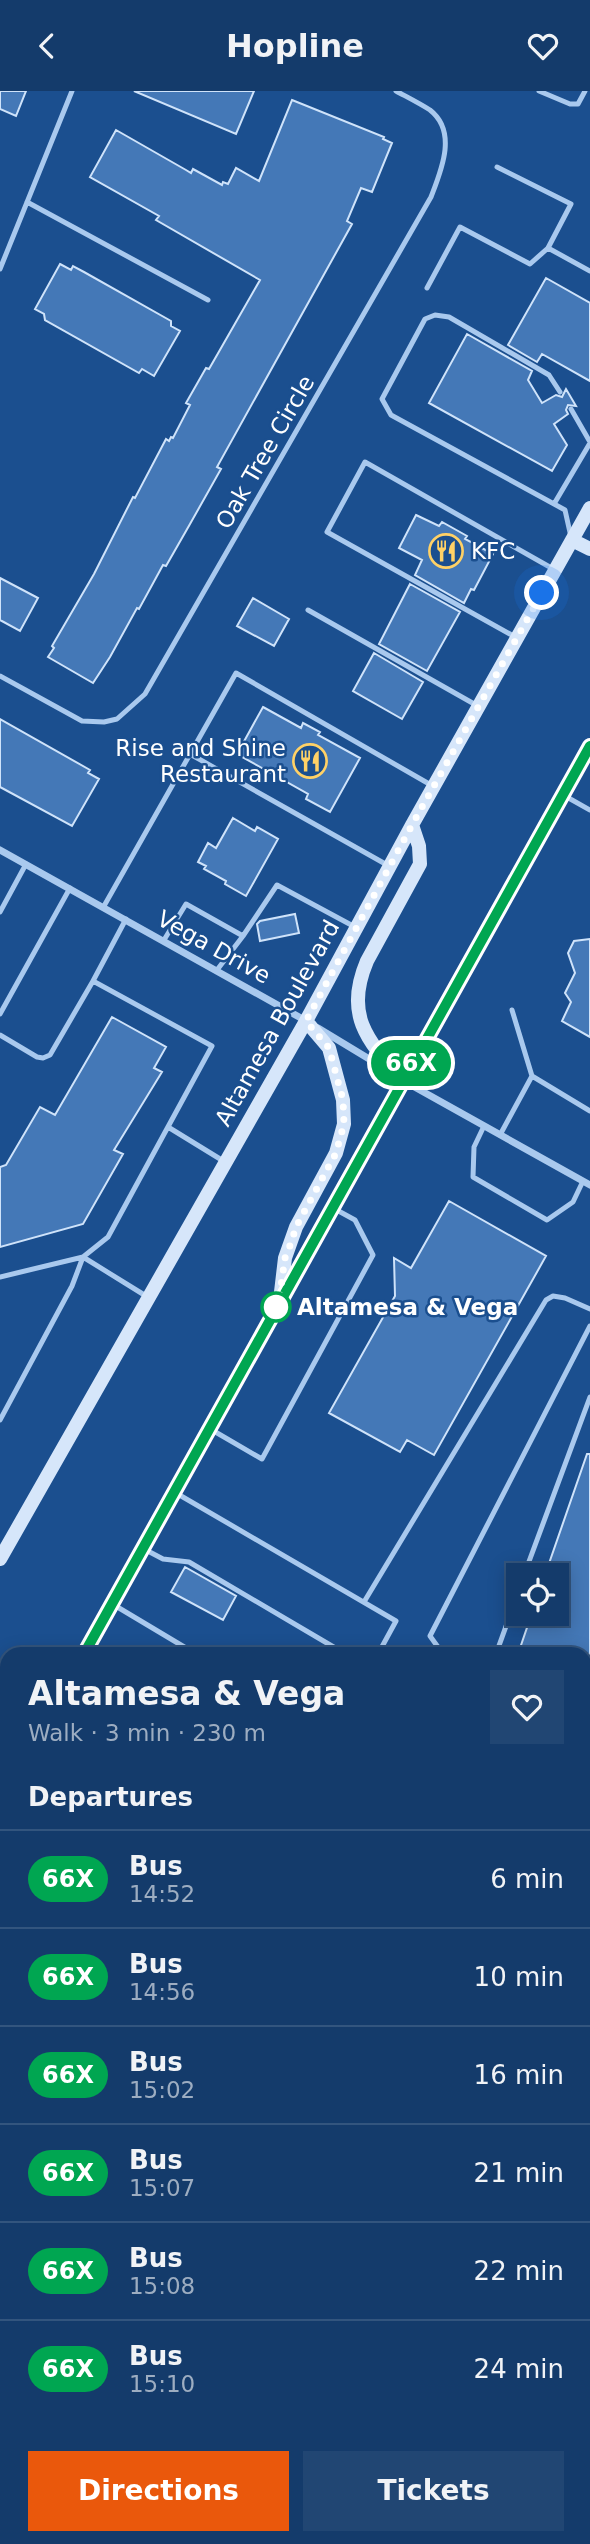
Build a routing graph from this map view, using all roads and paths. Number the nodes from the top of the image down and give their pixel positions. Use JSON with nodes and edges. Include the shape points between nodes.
{"nodes":[{"id":1,"x":72,"y":91,"type":"edge"},
{"id":2,"x":396,"y":91,"type":"edge"},
{"id":3,"x":539,"y":91,"type":"edge"},
{"id":4,"x":584,"y":91,"type":"edge"},
{"id":5,"x":497,"y":167,"type":"dead end"},
{"id":6,"x":27,"y":202,"type":"junction"},
{"id":7,"x":548,"y":248,"type":"junction"},
{"id":8,"x":0,"y":269,"type":"edge"},
{"id":9,"x":590,"y":271,"type":"edge"},
{"id":10,"x":427,"y":288,"type":"dead end"},
{"id":11,"x":208,"y":300,"type":"dead end"},
{"id":12,"x":560,"y":392,"type":"dead end"},
{"id":13,"x":571,"y":409,"type":"dead end"},
{"id":14,"x":590,"y":443,"type":"edge"},
{"id":15,"x":554,"y":504,"type":"junction"},
{"id":16,"x":590,"y":508,"type":"edge"},
{"id":17,"x":572,"y":540,"type":"junction"},
{"id":18,"x":590,"y":549,"type":"edge"},
{"id":19,"x":555,"y":570,"type":"junction"},
{"id":20,"x":308,"y":610,"type":"dead end"},
{"id":21,"x":517,"y":638,"type":"junction"},
{"id":22,"x":0,"y":676,"type":"edge"},
{"id":23,"x":479,"y":707,"type":"junction"},
{"id":24,"x":590,"y":746,"type":"edge"},
{"id":25,"x":190,"y":754,"type":"junction"},
{"id":26,"x":434,"y":787,"type":"junction"},
{"id":27,"x":562,"y":794,"type":"junction"},
{"id":28,"x":590,"y":810,"type":"edge"},
{"id":29,"x":412,"y":825,"type":"junction"},
{"id":30,"x":0,"y":850,"type":"edge"},
{"id":31,"x":26,"y":864,"type":"junction"},
{"id":32,"x":390,"y":866,"type":"junction"},
{"id":33,"x":70,"y":888,"type":"junction"},
{"id":34,"x":104,"y":907,"type":"junction"},
{"id":35,"x":0,"y":912,"type":"edge"},
{"id":36,"x":126,"y":919,"type":"junction"},
{"id":37,"x":357,"y":927,"type":"junction"},
{"id":38,"x":243,"y":936,"type":"junction"},
{"id":39,"x":164,"y":940,"type":"junction"},
{"id":40,"x":217,"y":970,"type":"junction"},
{"id":41,"x":93,"y":981,"type":"junction"},
{"id":42,"x":512,"y":1010,"type":"dead end"},
{"id":43,"x":0,"y":1014,"type":"edge"},
{"id":44,"x":306,"y":1021,"type":"junction"},
{"id":45,"x":0,"y":1035,"type":"edge"},
{"id":46,"x":532,"y":1076,"type":"junction"},
{"id":47,"x":402,"y":1080,"type":"junction"},
{"id":48,"x":590,"y":1111,"type":"edge"},
{"id":49,"x":484,"y":1126,"type":"junction"},
{"id":50,"x":167,"y":1128,"type":"junction"},
{"id":51,"x":500,"y":1135,"type":"junction"},
{"id":52,"x":226,"y":1162,"type":"junction"},
{"id":53,"x":587,"y":1183,"type":"edge"},
{"id":54,"x":332,"y":1207,"type":"junction"},
{"id":55,"x":83,"y":1257,"type":"junction"},
{"id":56,"x":0,"y":1277,"type":"edge"},
{"id":57,"x":149,"y":1297,"type":"junction"},
{"id":58,"x":279,"y":1300,"type":"junction"},
{"id":59,"x":590,"y":1310,"type":"edge"},
{"id":60,"x":590,"y":1326,"type":"edge"},
{"id":61,"x":590,"y":1397,"type":"edge"},
{"id":62,"x":0,"y":1420,"type":"edge"},
{"id":63,"x":209,"y":1428,"type":"junction"},
{"id":64,"x":174,"y":1492,"type":"junction"},
{"id":65,"x":142,"y":1548,"type":"junction"},
{"id":66,"x":0,"y":1559,"type":"edge"},
{"id":67,"x":528,"y":1563,"type":"edge"},
{"id":68,"x":365,"y":1602,"type":"junction"},
{"id":69,"x":112,"y":1604,"type":"junction"},
{"id":70,"x":506,"y":1626,"type":"edge"},
{"id":71,"x":88,"y":1647,"type":"edge"},
{"id":72,"x":184,"y":1647,"type":"edge"},
{"id":73,"x":334,"y":1647,"type":"edge"},
{"id":74,"x":382,"y":1647,"type":"edge"},
{"id":75,"x":438,"y":1647,"type":"edge"},
{"id":76,"x":499,"y":1647,"type":"edge"}],
"edges":[{"from":1,"to":6,"type":"lane"},
{"from":2,"to":22,"type":"lane","name":"Oak Tree Circle","via":[[432,112],[444,133],[443,164],[431,197],[145,694],[117,719],[82,721]]},
{"from":3,"to":4,"type":"lane","via":[[570,104],[578,104]]},
{"from":5,"to":7,"type":"lane","via":[[571,204]]},
{"from":6,"to":8,"type":"lane"},
{"from":6,"to":11,"type":"lane"},
{"from":7,"to":9,"type":"lane"},
{"from":7,"to":10,"type":"lane","via":[[530,264],[460,227]]},
{"from":12,"to":15,"type":"lane","via":[[549,375],[449,317],[435,315],[425,319],[382,399],[391,415]]},
{"from":13,"to":14,"type":"lane"},
{"from":14,"to":15,"type":"lane"},
{"from":15,"to":17,"type":"lane","via":[[565,510]]},
{"from":16,"to":17,"type":"main road","name":"Altamesa Boulevard"},
{"from":17,"to":18,"type":"main road"},
{"from":17,"to":19,"type":"main road","name":"Altamesa Boulevard"},
{"from":19,"to":21,"type":"main road","name":"Altamesa Boulevard"},
{"from":19,"to":21,"type":"lane","via":[[365,462],[327,532]]},
{"from":20,"to":23,"type":"lane"},
{"from":21,"to":23,"type":"main road","name":"Altamesa Boulevard"},
{"from":23,"to":26,"type":"main road","name":"Altamesa Boulevard"},
{"from":24,"to":27,"type":"main road"},
{"from":25,"to":26,"type":"lane","via":[[236,673]]},
{"from":25,"to":32,"type":"lane"},
{"from":25,"to":34,"type":"lane"},
{"from":26,"to":29,"type":"main road","name":"Altamesa Boulevard"},
{"from":27,"to":28,"type":"lane"},
{"from":27,"to":47,"type":"main road"},
{"from":29,"to":32,"type":"main road","name":"Altamesa Boulevard"},
{"from":29,"to":47,"type":"main road","via":[[420,864],[367,961],[357,998],[360,1022],[371,1045]]},
{"from":30,"to":31,"type":"street","name":"Vega Drive"},
{"from":31,"to":33,"type":"street","name":"Vega Drive"},
{"from":31,"to":35,"type":"lane"},
{"from":32,"to":37,"type":"main road","name":"Altamesa Boulevard"},
{"from":33,"to":34,"type":"street","name":"Vega Drive"},
{"from":33,"to":43,"type":"lane"},
{"from":34,"to":36,"type":"street","name":"Vega Drive"},
{"from":36,"to":39,"type":"street","name":"Vega Drive"},
{"from":36,"to":41,"type":"lane"},
{"from":37,"to":38,"type":"lane","via":[[277,885]]},
{"from":37,"to":44,"type":"main road","name":"Altamesa Boulevard"},
{"from":38,"to":39,"type":"lane","via":[[186,904]]},
{"from":38,"to":40,"type":"lane"},
{"from":39,"to":40,"type":"street","name":"Vega Drive"},
{"from":40,"to":44,"type":"street","name":"Vega Drive"},
{"from":41,"to":45,"type":"lane","via":[[50,1055],[37,1056]]},
{"from":41,"to":50,"type":"lane","via":[[212,1046]]},
{"from":42,"to":46,"type":"lane"},
{"from":44,"to":47,"type":"street","name":"Vega Drive"},
{"from":44,"to":52,"type":"main road","name":"Altamesa Boulevard"},
{"from":44,"to":58,"type":"main road","via":[[329,1048],[343,1100],[344,1124],[336,1153],[296,1227],[285,1258]]},
{"from":46,"to":48,"type":"lane"},
{"from":46,"to":51,"type":"lane"},
{"from":47,"to":49,"type":"street","name":"Vega Drive"},
{"from":47,"to":54,"type":"main road"},
{"from":49,"to":51,"type":"street","name":"Vega Drive"},
{"from":49,"to":53,"type":"lane","via":[[474,1147],[473,1177],[547,1220],[573,1202]]},
{"from":50,"to":52,"type":"lane"},
{"from":50,"to":55,"type":"lane","via":[[108,1237]]},
{"from":51,"to":53,"type":"street","name":"Vega Drive"},
{"from":52,"to":57,"type":"main road","name":"Altamesa Boulevard"},
{"from":54,"to":58,"type":"main road"},
{"from":54,"to":63,"type":"lane","via":[[355,1220],[373,1255],[262,1459]]},
{"from":55,"to":56,"type":"lane"},
{"from":55,"to":57,"type":"lane"},
{"from":55,"to":62,"type":"lane"},
{"from":57,"to":66,"type":"main road","name":"Altamesa Boulevard"},
{"from":58,"to":63,"type":"main road"},
{"from":59,"to":68,"type":"lane","via":[[553,1296],[541,1307]]},
{"from":60,"to":75,"type":"lane","via":[[430,1636]]},
{"from":61,"to":67,"type":"lane"},
{"from":63,"to":64,"type":"main road"},
{"from":64,"to":65,"type":"main road"},
{"from":64,"to":68,"type":"lane"},
{"from":65,"to":69,"type":"main road"},
{"from":65,"to":73,"type":"lane","via":[[163,1559],[189,1562]]},
{"from":68,"to":74,"type":"lane","via":[[396,1621]]},
{"from":69,"to":71,"type":"main road"},
{"from":69,"to":72,"type":"lane"},
{"from":70,"to":76,"type":"lane"}]}
